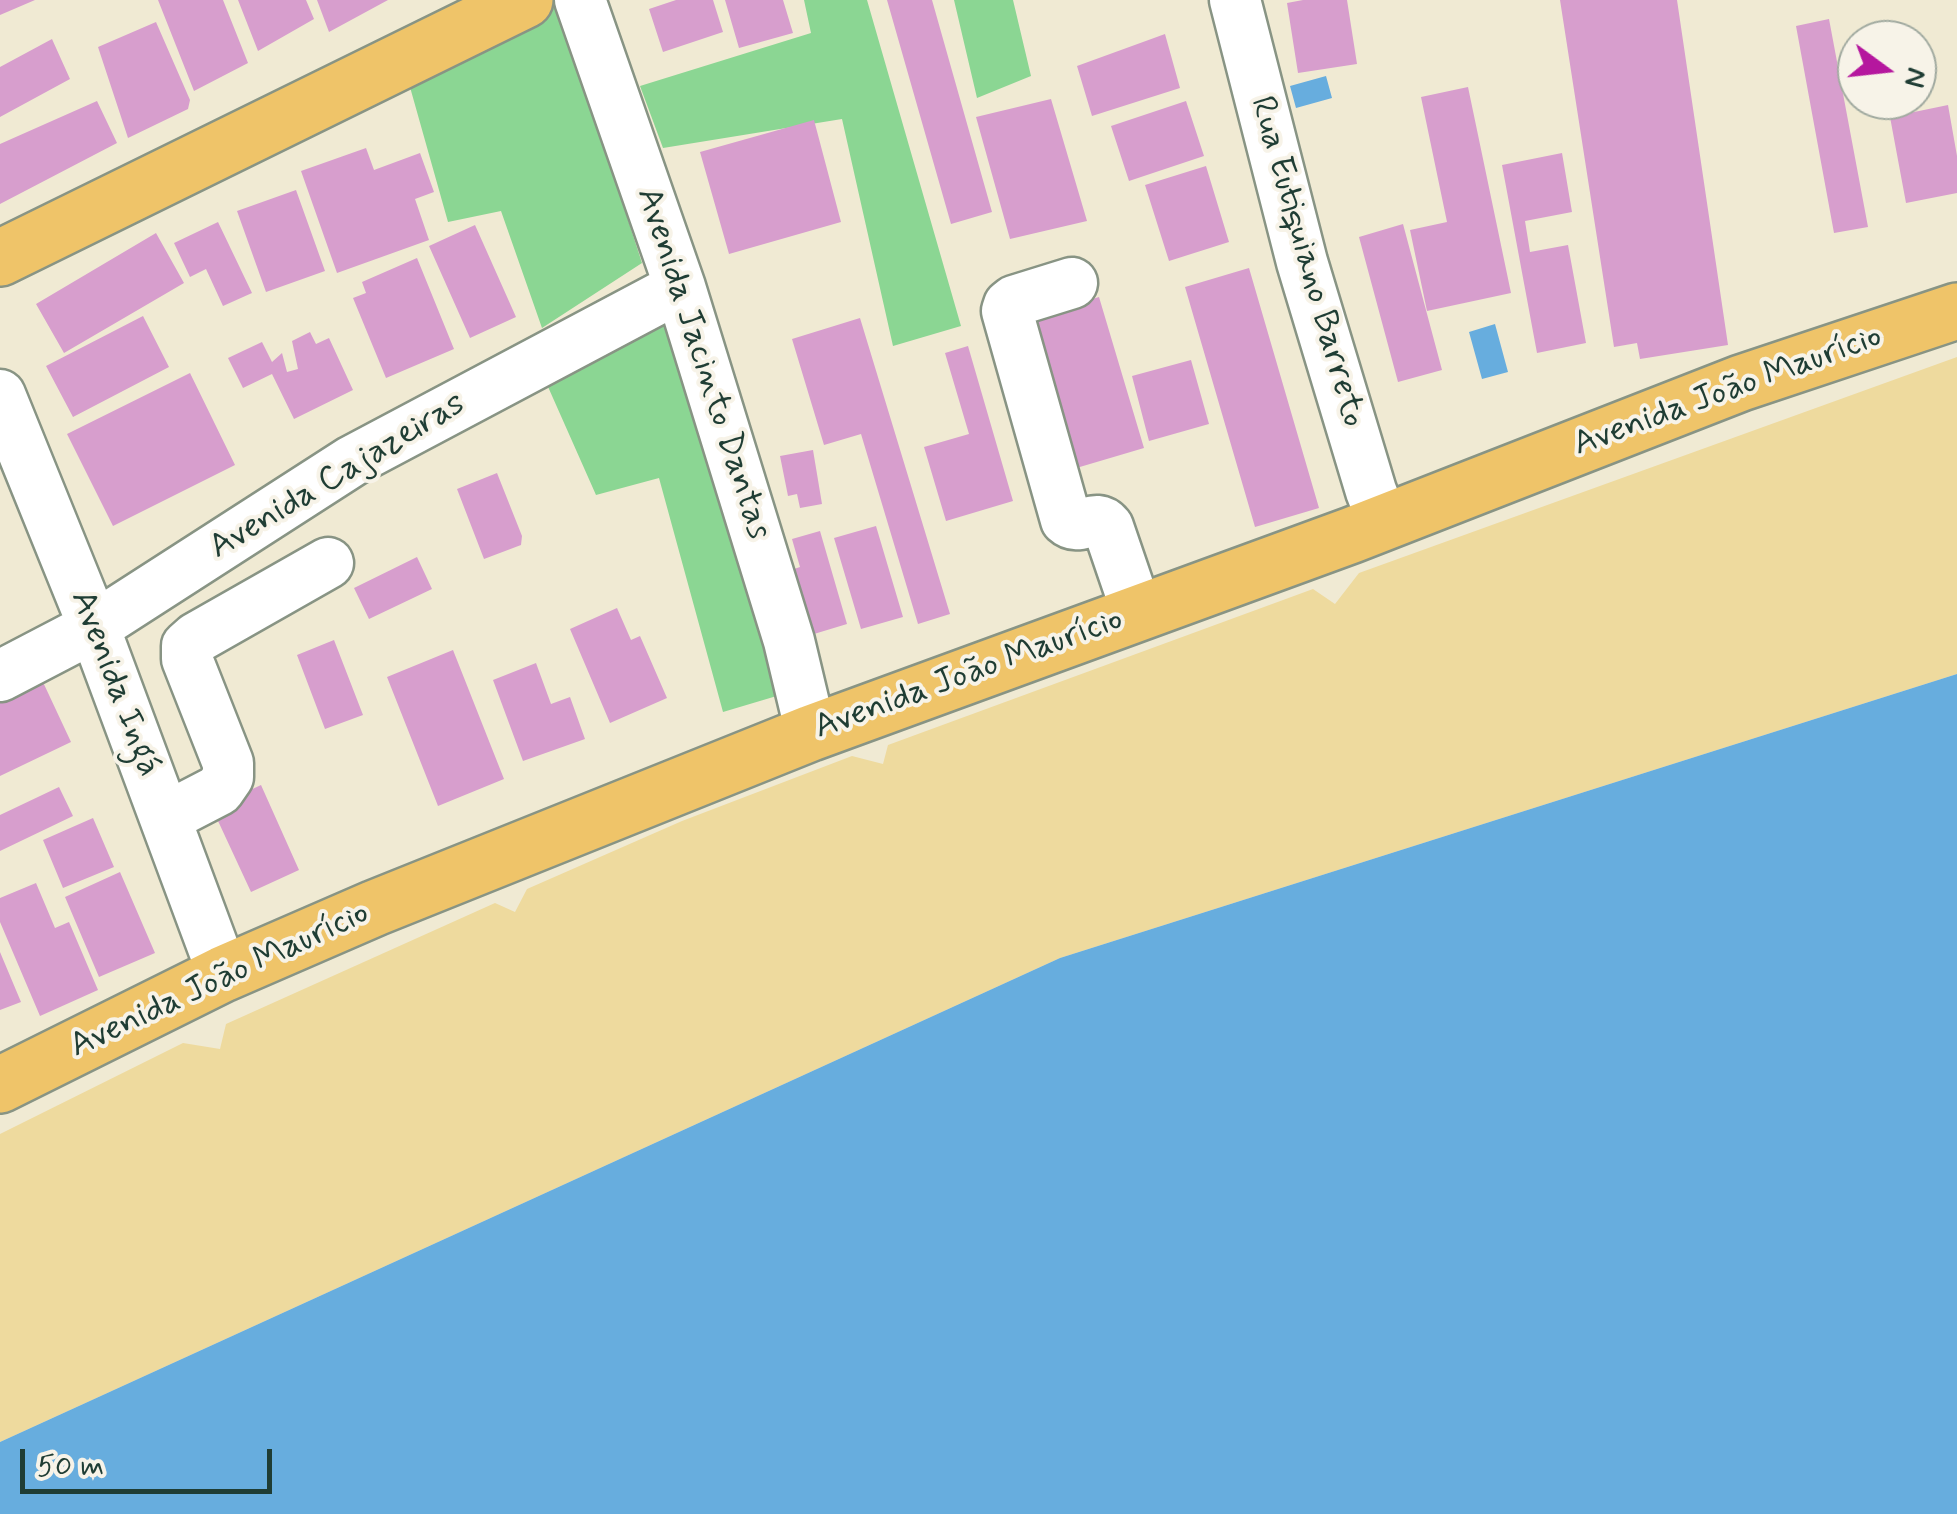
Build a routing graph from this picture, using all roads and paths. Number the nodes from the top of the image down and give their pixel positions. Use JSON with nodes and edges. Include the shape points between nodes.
{"nodes":[{"id":1,"x":525,"y":0,"type":"edge"},
{"id":2,"x":580,"y":0,"type":"edge"},
{"id":3,"x":1235,"y":0,"type":"edge"},
{"id":4,"x":0,"y":258,"type":"edge"},
{"id":5,"x":1072,"y":283,"type":"dead end"},
{"id":6,"x":680,"y":287,"type":"junction"},
{"id":7,"x":1957,"y":311,"type":"edge"},
{"id":8,"x":0,"y":395,"type":"edge"},
{"id":9,"x":1383,"y":522,"type":"junction"},
{"id":10,"x":328,"y":563,"type":"dead end"},
{"id":11,"x":1137,"y":612,"type":"junction"},
{"id":12,"x":94,"y":627,"type":"junction"},
{"id":13,"x":0,"y":676,"type":"edge"},
{"id":14,"x":812,"y":732,"type":"junction"},
{"id":15,"x":165,"y":818,"type":"junction"},
{"id":16,"x":224,"y":974,"type":"junction"},
{"id":17,"x":0,"y":1085,"type":"edge"}],
"edges":[{"from":1,"to":4,"type":"main road"},
{"from":2,"to":6,"type":"street","name":"Avenida Jacinto Dantas"},
{"from":3,"to":9,"type":"street","name":"Rua Eutiquiano Barreto","via":[[1302,262]]},
{"from":5,"to":11,"type":"street","via":[[1014,300],[1008,312],[1066,520],[1108,526]]},
{"from":6,"to":12,"type":"street","name":"Avenida Cajazeiras","via":[[352,460]]},
{"from":6,"to":14,"type":"street","name":"Avenida Jacinto Dantas"},
{"from":7,"to":9,"type":"main road","name":"Avenida João Maurício","via":[[1741,383]]},
{"from":8,"to":12,"type":"street","name":"Avenida Ingá"},
{"from":9,"to":11,"type":"main road","name":"Avenida João Maurício"},
{"from":10,"to":15,"type":"street","via":[[187,646],[228,777],[219,790]]},
{"from":11,"to":14,"type":"main road","name":"Avenida João Maurício"},
{"from":12,"to":13,"type":"street","name":"Avenida Cajazeiras"},
{"from":12,"to":15,"type":"street","name":"Avenida Ingá"},
{"from":14,"to":16,"type":"main road","name":"Avenida João Maurício"},
{"from":15,"to":16,"type":"street","name":"Avenida Ingá"},
{"from":16,"to":17,"type":"main road","name":"Avenida João Maurício"}]}
